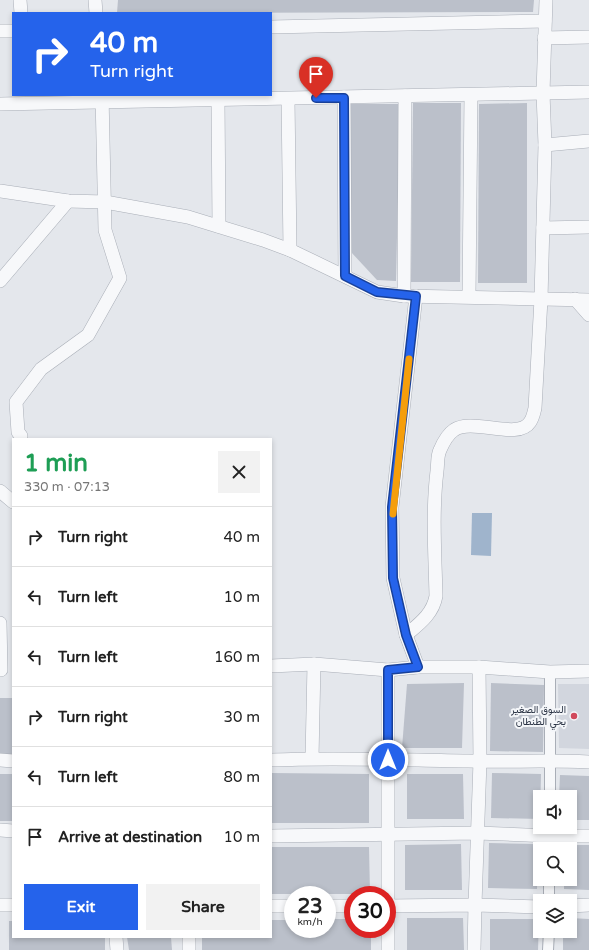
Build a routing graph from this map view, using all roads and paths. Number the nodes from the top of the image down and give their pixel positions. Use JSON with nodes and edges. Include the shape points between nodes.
{"nodes":[{"id":1,"x":20,"y":0,"type":"edge"},
{"id":2,"x":95,"y":0,"type":"edge"},
{"id":3,"x":546,"y":0,"type":"edge"},
{"id":4,"x":21,"y":12,"type":"edge"},
{"id":5,"x":96,"y":12,"type":"edge"},
{"id":6,"x":545,"y":21,"type":"junction"},
{"id":7,"x":272,"y":27,"type":"edge"},
{"id":8,"x":0,"y":31,"type":"edge"},
{"id":9,"x":12,"y":31,"type":"edge"},
{"id":10,"x":589,"y":37,"type":"edge"},
{"id":11,"x":544,"y":38,"type":"junction"},
{"id":12,"x":589,"y":92,"type":"edge"},
{"id":13,"x":543,"y":93,"type":"junction"},
{"id":14,"x":471,"y":95,"type":"junction"},
{"id":15,"x":405,"y":96,"type":"junction"},
{"id":16,"x":344,"y":98,"type":"junction"},
{"id":17,"x":102,"y":99,"type":"edge"},
{"id":18,"x":288,"y":99,"type":"junction"},
{"id":19,"x":218,"y":100,"type":"junction"},
{"id":20,"x":0,"y":104,"type":"edge"},
{"id":21,"x":589,"y":141,"type":"edge"},
{"id":22,"x":545,"y":145,"type":"junction"},
{"id":23,"x":0,"y":191,"type":"edge"},
{"id":24,"x":68,"y":201,"type":"junction"},
{"id":25,"x":105,"y":202,"type":"junction"},
{"id":26,"x":218,"y":226,"type":"junction"},
{"id":27,"x":589,"y":227,"type":"edge"},
{"id":28,"x":543,"y":228,"type":"junction"},
{"id":29,"x":290,"y":250,"type":"junction"},
{"id":30,"x":345,"y":276,"type":"junction"},
{"id":31,"x":0,"y":281,"type":"edge"},
{"id":32,"x":410,"y":296,"type":"junction"},
{"id":33,"x":468,"y":296,"type":"junction"},
{"id":34,"x":541,"y":299,"type":"junction"},
{"id":35,"x":575,"y":299,"type":"junction"},
{"id":36,"x":589,"y":300,"type":"edge"},
{"id":37,"x":589,"y":315,"type":"edge"},
{"id":38,"x":21,"y":436,"type":"dead end"},
{"id":39,"x":0,"y":491,"type":"edge"},
{"id":40,"x":12,"y":501,"type":"edge"},
{"id":41,"x":0,"y":623,"type":"edge"},
{"id":42,"x":406,"y":635,"type":"junction"},
{"id":43,"x":314,"y":664,"type":"junction"},
{"id":44,"x":272,"y":666,"type":"edge"},
{"id":45,"x":418,"y":667,"type":"junction"},
{"id":46,"x":479,"y":667,"type":"junction"},
{"id":47,"x":388,"y":670,"type":"junction"},
{"id":48,"x":5,"y":671,"type":"edge"},
{"id":49,"x":589,"y":671,"type":"edge"},
{"id":50,"x":550,"y":672,"type":"junction"},
{"id":51,"x":312,"y":758,"type":"junction"},
{"id":52,"x":0,"y":760,"type":"edge"},
{"id":53,"x":12,"y":760,"type":"edge"},
{"id":54,"x":272,"y":760,"type":"edge"},
{"id":55,"x":388,"y":760,"type":"junction"},
{"id":56,"x":551,"y":760,"type":"junction"},
{"id":57,"x":480,"y":762,"type":"junction"},
{"id":58,"x":589,"y":762,"type":"edge"},
{"id":59,"x":550,"y":790,"type":"edge"},
{"id":60,"x":0,"y":830,"type":"edge"},
{"id":61,"x":12,"y":830,"type":"edge"},
{"id":62,"x":477,"y":833,"type":"junction"},
{"id":63,"x":388,"y":835,"type":"junction"},
{"id":64,"x":272,"y":836,"type":"edge"},
{"id":65,"x":589,"y":836,"type":"edge"},
{"id":66,"x":550,"y":837,"type":"edge"},
{"id":67,"x":388,"y":886,"type":"edge"},
{"id":68,"x":12,"y":904,"type":"edge"},
{"id":69,"x":0,"y":905,"type":"edge"},
{"id":70,"x":475,"y":905,"type":"junction"},
{"id":71,"x":589,"y":905,"type":"edge"},
{"id":72,"x":272,"y":906,"type":"edge"},
{"id":73,"x":284,"y":906,"type":"edge"},
{"id":74,"x":396,"y":906,"type":"edge"},
{"id":75,"x":577,"y":906,"type":"edge"},
{"id":76,"x":533,"y":907,"type":"edge"},
{"id":77,"x":116,"y":938,"type":"edge"},
{"id":78,"x":188,"y":938,"type":"edge"},
{"id":79,"x":388,"y":938,"type":"edge"},
{"id":80,"x":548,"y":938,"type":"edge"},
{"id":81,"x":117,"y":950,"type":"edge"},
{"id":82,"x":189,"y":950,"type":"edge"},
{"id":83,"x":388,"y":950,"type":"edge"},
{"id":84,"x":474,"y":950,"type":"edge"},
{"id":85,"x":548,"y":950,"type":"edge"}],
"edges":[{"from":1,"to":4,"type":"street"},
{"from":2,"to":5,"type":"street"},
{"from":3,"to":6,"type":"street"},
{"from":6,"to":7,"type":"street"},
{"from":6,"to":11,"type":"street"},
{"from":8,"to":9,"type":"street"},
{"from":10,"to":11,"type":"street"},
{"from":11,"to":13,"type":"street"},
{"from":12,"to":13,"type":"street"},
{"from":13,"to":14,"type":"street"},
{"from":13,"to":22,"type":"street"},
{"from":14,"to":15,"type":"street"},
{"from":14,"to":33,"type":"street"},
{"from":15,"to":16,"type":"street"},
{"from":15,"to":32,"type":"street"},
{"from":16,"to":18,"type":"street"},
{"from":16,"to":30,"type":"street"},
{"from":17,"to":19,"type":"street"},
{"from":17,"to":20,"type":"street"},
{"from":17,"to":25,"type":"street"},
{"from":18,"to":19,"type":"street"},
{"from":18,"to":29,"type":"street"},
{"from":19,"to":26,"type":"street"},
{"from":21,"to":22,"type":"street"},
{"from":22,"to":28,"type":"street"},
{"from":23,"to":24,"type":"street"},
{"from":24,"to":25,"type":"street"},
{"from":24,"to":31,"type":"street"},
{"from":25,"to":26,"type":"street","via":[[188,217]]},
{"from":25,"to":38,"type":"street","via":[[105,230],[120,278],[88,335],[41,369],[16,402],[18,432]]},
{"from":26,"to":29,"type":"street"},
{"from":27,"to":28,"type":"street"},
{"from":28,"to":34,"type":"street"},
{"from":29,"to":30,"type":"street"},
{"from":30,"to":32,"type":"street","via":[[377,292]]},
{"from":32,"to":33,"type":"street"},
{"from":32,"to":42,"type":"street","via":[[392,507],[393,578]]},
{"from":33,"to":34,"type":"street"},
{"from":34,"to":35,"type":"street"},
{"from":34,"to":42,"type":"street","via":[[535,408],[530,422],[525,427],[517,429],[461,427],[447,437],[439,451],[435,484],[435,602],[426,618]]},
{"from":35,"to":36,"type":"street"},
{"from":35,"to":37,"type":"street"},
{"from":39,"to":40,"type":"street"},
{"from":41,"to":48,"type":"street"},
{"from":42,"to":45,"type":"street"},
{"from":43,"to":44,"type":"street"},
{"from":43,"to":47,"type":"street"},
{"from":43,"to":51,"type":"street"},
{"from":45,"to":46,"type":"street"},
{"from":45,"to":47,"type":"street"},
{"from":46,"to":50,"type":"street"},
{"from":46,"to":57,"type":"street"},
{"from":47,"to":55,"type":"street"},
{"from":49,"to":50,"type":"street"},
{"from":50,"to":56,"type":"street"},
{"from":51,"to":54,"type":"street"},
{"from":51,"to":55,"type":"street"},
{"from":52,"to":53,"type":"street"},
{"from":55,"to":57,"type":"street"},
{"from":55,"to":63,"type":"street"},
{"from":56,"to":57,"type":"street"},
{"from":56,"to":58,"type":"street"},
{"from":56,"to":59,"type":"street"},
{"from":57,"to":62,"type":"street"},
{"from":60,"to":61,"type":"street"},
{"from":62,"to":63,"type":"street"},
{"from":62,"to":66,"type":"street"},
{"from":62,"to":70,"type":"street"},
{"from":63,"to":64,"type":"street"},
{"from":63,"to":67,"type":"street"},
{"from":65,"to":66,"type":"street"},
{"from":68,"to":69,"type":"street"},
{"from":70,"to":74,"type":"street"},
{"from":70,"to":76,"type":"street"},
{"from":70,"to":84,"type":"street"},
{"from":71,"to":75,"type":"street"},
{"from":72,"to":73,"type":"street"},
{"from":77,"to":81,"type":"street"},
{"from":78,"to":82,"type":"street"},
{"from":79,"to":83,"type":"street"},
{"from":80,"to":85,"type":"street"}]}
